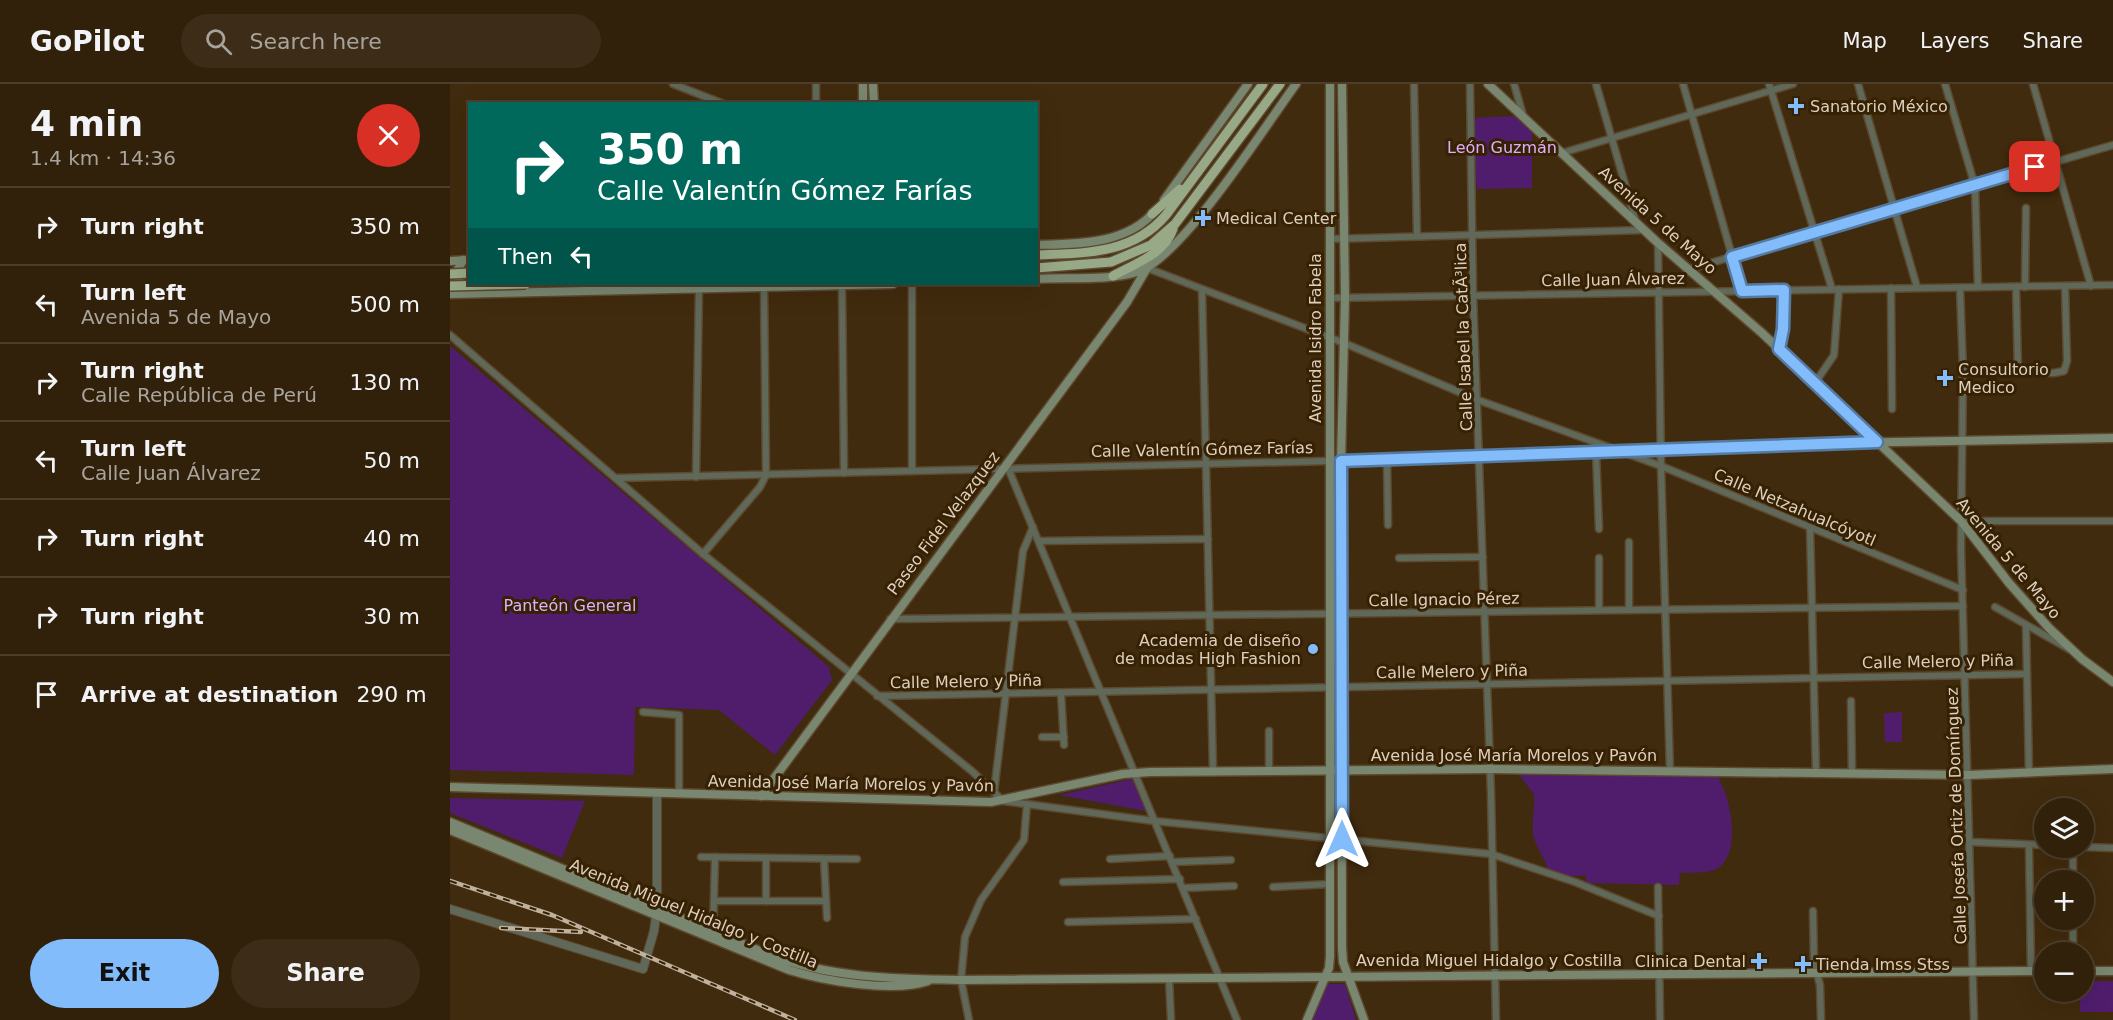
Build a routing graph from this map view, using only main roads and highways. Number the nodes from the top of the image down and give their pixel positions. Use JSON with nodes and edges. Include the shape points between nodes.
{"nodes":[{"id":1,"x":863,"y":84,"type":"edge"},
{"id":2,"x":873,"y":84,"type":"edge"},
{"id":3,"x":1248,"y":84,"type":"edge"},
{"id":4,"x":1263,"y":84,"type":"edge"},
{"id":5,"x":1280,"y":84,"type":"edge"},
{"id":6,"x":1296,"y":84,"type":"edge"},
{"id":7,"x":1330,"y":84,"type":"edge"},
{"id":8,"x":1342,"y":84,"type":"edge"},
{"id":9,"x":1488,"y":84,"type":"edge"},
{"id":10,"x":863,"y":102,"type":"edge"},
{"id":11,"x":874,"y":102,"type":"edge"},
{"id":12,"x":1197,"y":173,"type":"junction"},
{"id":13,"x":1152,"y":214,"type":"junction"},
{"id":14,"x":1175,"y":224,"type":"junction"},
{"id":15,"x":1038,"y":245,"type":"edge"},
{"id":16,"x":1038,"y":255,"type":"edge"},
{"id":17,"x":466,"y":260,"type":"edge"},
{"id":18,"x":450,"y":261,"type":"edge"},
{"id":19,"x":1038,"y":267,"type":"edge"},
{"id":20,"x":1147,"y":268,"type":"junction"},
{"id":21,"x":468,"y":273,"type":"edge"},
{"id":22,"x":450,"y":274,"type":"edge"},
{"id":23,"x":1113,"y":276,"type":"junction"},
{"id":24,"x":1038,"y":279,"type":"edge"},
{"id":25,"x":488,"y":285,"type":"edge"},
{"id":26,"x":764,"y":285,"type":"edge"},
{"id":27,"x":450,"y":286,"type":"edge"},
{"id":28,"x":472,"y":293,"type":"junction"},
{"id":29,"x":450,"y":294,"type":"edge"},
{"id":30,"x":2113,"y":438,"type":"edge"},
{"id":31,"x":1877,"y":442,"type":"junction"},
{"id":32,"x":1329,"y":461,"type":"junction"},
{"id":33,"x":1341,"y":461,"type":"junction"},
{"id":34,"x":2113,"y":682,"type":"edge"},
{"id":35,"x":1342,"y":769,"type":"junction"},
{"id":36,"x":2113,"y":769,"type":"edge"},
{"id":37,"x":1330,"y":770,"type":"junction"},
{"id":38,"x":450,"y":787,"type":"edge"},
{"id":39,"x":761,"y":796,"type":"junction"},
{"id":40,"x":450,"y":822,"type":"edge"},
{"id":41,"x":450,"y":830,"type":"edge"},
{"id":42,"x":565,"y":874,"type":"junction"},
{"id":43,"x":2034,"y":971,"type":"edge"},
{"id":44,"x":2094,"y":971,"type":"edge"},
{"id":45,"x":2113,"y":971,"type":"edge"},
{"id":46,"x":1325,"y":976,"type":"junction"},
{"id":47,"x":1348,"y":976,"type":"junction"},
{"id":48,"x":1307,"y":1020,"type":"edge"},
{"id":49,"x":1364,"y":1020,"type":"edge"}],
"edges":[{"from":1,"to":10,"type":"main road"},
{"from":2,"to":11,"type":"main road"},
{"from":3,"to":13,"type":"main road"},
{"from":4,"to":12,"type":"highway"},
{"from":5,"to":14,"type":"highway"},
{"from":6,"to":20,"type":"main road","via":[[1185,235]]},
{"from":7,"to":32,"type":"main road","name":"Avenida Isidro Fabela"},
{"from":8,"to":33,"type":"main road","name":"Avenida Isidro Fabela","via":[[1345,297]]},
{"from":9,"to":31,"type":"main road","name":"Avenida 5 de Mayo"},
{"from":12,"to":13,"type":"highway"},
{"from":12,"to":16,"type":"highway","via":[[1161,221],[1135,240],[1100,252]]},
{"from":13,"to":15,"type":"main road","via":[[1131,230],[1105,239]]},
{"from":14,"to":19,"type":"highway","via":[[1143,250],[1102,263]]},
{"from":14,"to":23,"type":"highway","via":[[1167,242],[1157,251]]},
{"from":17,"to":18,"type":"main road"},
{"from":17,"to":28,"type":"main road","via":[[457,269],[458,277]]},
{"from":20,"to":23,"type":"main road"},
{"from":20,"to":39,"type":"main road","name":"Paseo Fidel Velazquez","via":[[1127,302],[1006,468]]},
{"from":21,"to":22,"type":"highway","bridge":true},
{"from":23,"to":24,"type":"main road"},
{"from":25,"to":27,"type":"highway","bridge":true},
{"from":26,"to":28,"type":"main road"},
{"from":28,"to":29,"type":"main road"},
{"from":30,"to":31,"type":"main road","name":"Calle Valentín Gómez Farías"},
{"from":31,"to":33,"type":"main road","name":"Calle Valentín Gómez Farías"},
{"from":31,"to":34,"type":"main road","name":"Avenida 5 de Mayo","via":[[1961,521],[2049,628]]},
{"from":32,"to":33,"type":"main road","name":"Calle Valentín Gómez Farías"},
{"from":32,"to":37,"type":"main road","name":"Avenida Isidro Fabela"},
{"from":33,"to":35,"type":"main road","name":"Avenida Isidro Fabela"},
{"from":35,"to":36,"type":"main road","name":"Avenida José María Morelos y Pavón","via":[[1968,775]]},
{"from":35,"to":37,"type":"main road","name":"Avenida José María Morelos y Pavón"},
{"from":35,"to":47,"type":"main road","name":"Avenida Isidro Fabela","via":[[1342,954]]},
{"from":37,"to":39,"type":"main road","name":"Avenida José María Morelos y Pavón","via":[[1134,773],[1003,801]]},
{"from":37,"to":46,"type":"main road","name":"Avenida Isidro Fabela","via":[[1330,956]]},
{"from":38,"to":39,"type":"main road","name":"Avenida José María Morelos y Pavón"},
{"from":40,"to":42,"type":"main road","name":"Avenida Miguel Hidalgo y Costilla"},
{"from":41,"to":42,"type":"main road","name":"Avenida Miguel Hidalgo y Costilla"},
{"from":42,"to":46,"type":"main road","name":"Avenida Miguel Hidalgo y Costilla","via":[[714,932],[789,970],[824,979],[904,985],[934,979]]},
{"from":43,"to":47,"type":"main road","name":"Avenida Miguel Hidalgo y Costilla"},
{"from":44,"to":45,"type":"main road"},
{"from":46,"to":47,"type":"main road","name":"Avenida Miguel Hidalgo y Costilla"},
{"from":46,"to":48,"type":"main road","name":"Avenida Isidro Fabela"},
{"from":47,"to":49,"type":"main road","name":"Avenida Isidro Fabela"}]}
